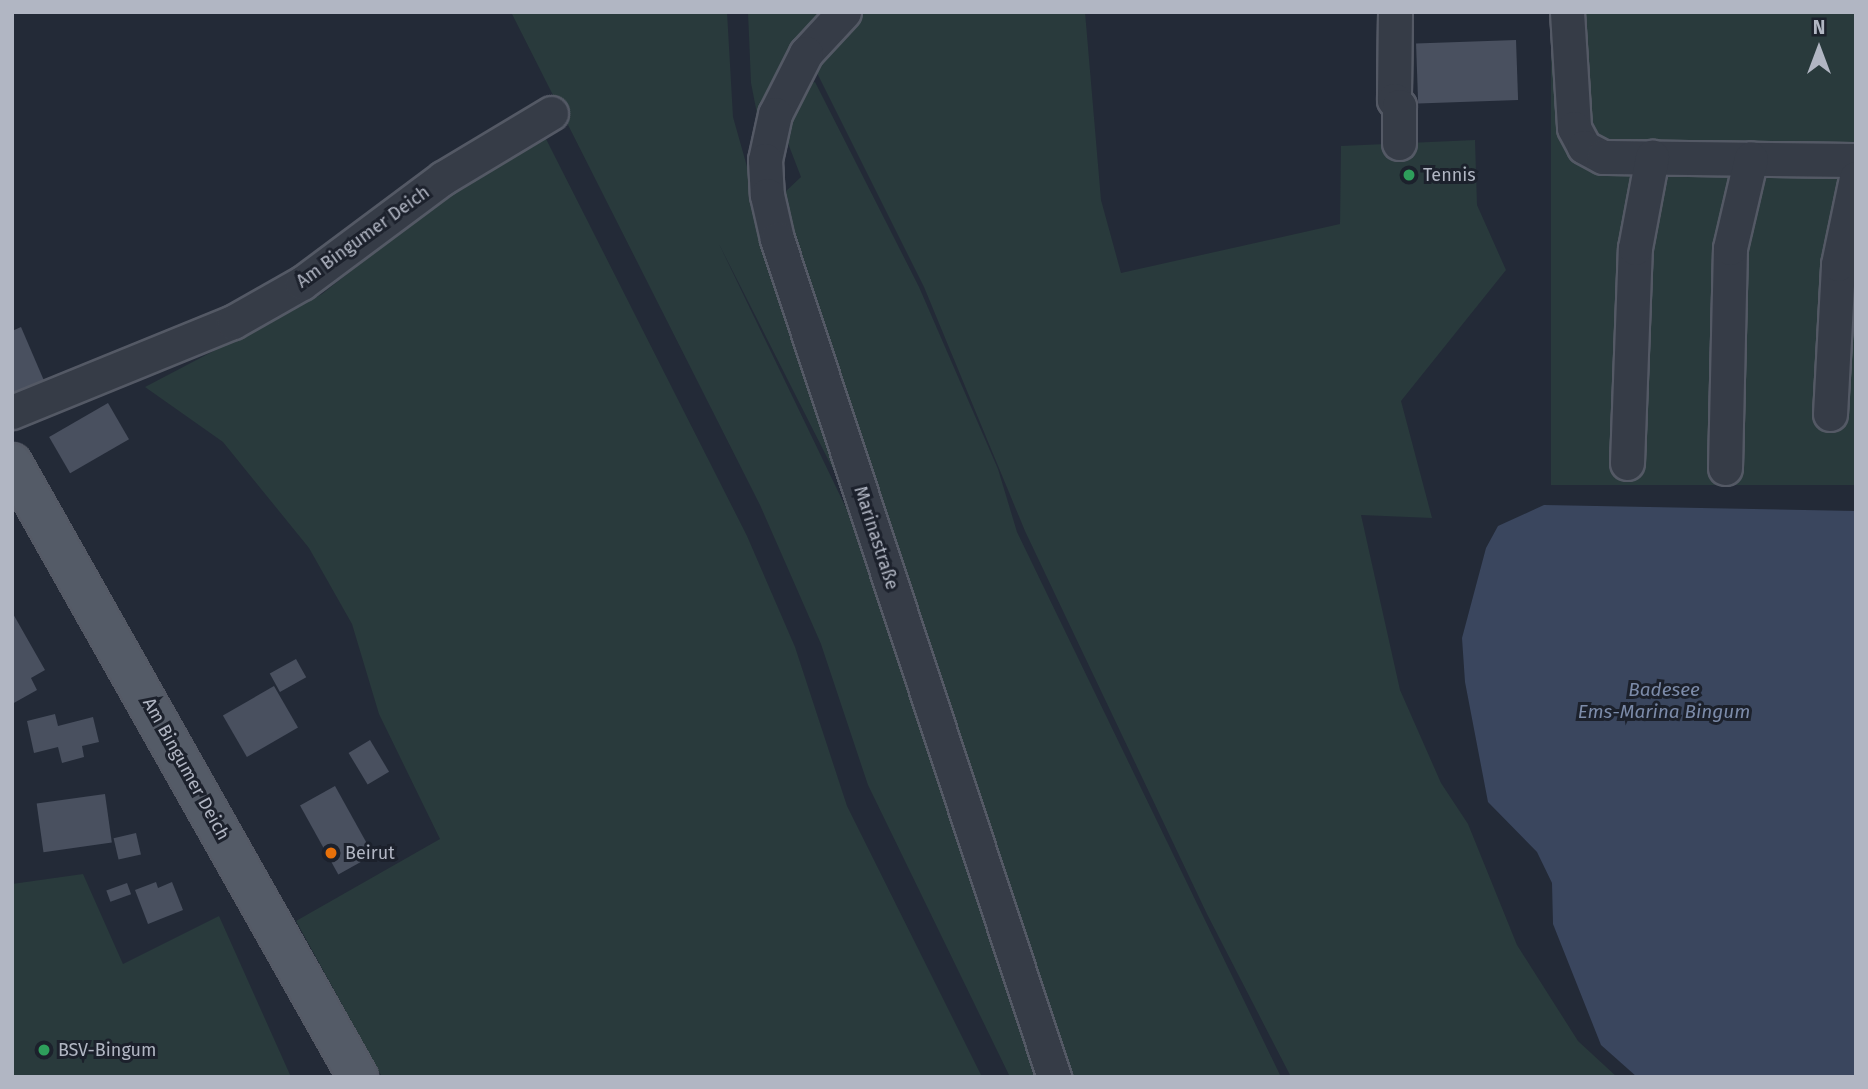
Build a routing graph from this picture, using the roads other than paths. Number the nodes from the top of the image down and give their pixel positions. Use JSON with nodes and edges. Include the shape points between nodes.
{"nodes":[{"id":1,"x":844,"y":12,"type":"edge"},
{"id":2,"x":1395,"y":12,"type":"edge"},
{"id":3,"x":1567,"y":12,"type":"edge"},
{"id":4,"x":551,"y":113,"type":"dead end"},
{"id":5,"x":1399,"y":143,"type":"dead end"},
{"id":6,"x":1652,"y":157,"type":"junction"},
{"id":7,"x":1751,"y":158,"type":"junction"},
{"id":8,"x":1856,"y":160,"type":"edge"},
{"id":9,"x":1856,"y":178,"type":"edge"},
{"id":10,"x":12,"y":412,"type":"edge"},
{"id":11,"x":1830,"y":414,"type":"dead end"},
{"id":12,"x":12,"y":463,"type":"edge"},
{"id":13,"x":1627,"y":463,"type":"dead end"},
{"id":14,"x":1725,"y":468,"type":"dead end"},
{"id":15,"x":358,"y":1077,"type":"edge"},
{"id":16,"x":1054,"y":1077,"type":"edge"}],
"edges":[{"from":1,"to":16,"type":"street","name":"Marinastraße","via":[[806,53],[775,114],[765,160],[767,195],[777,239]]},
{"from":2,"to":5,"type":"street","via":[[1394,100],[1399,106]]},
{"from":3,"to":6,"type":"street","via":[[1574,128],[1584,148],[1603,157]]},
{"from":4,"to":10,"type":"street","name":"Am Bingumer Deich","via":[[443,178],[302,283],[233,322]]},
{"from":6,"to":7,"type":"street"},
{"from":6,"to":13,"type":"street","via":[[1635,248]]},
{"from":7,"to":8,"type":"street"},
{"from":7,"to":14,"type":"street","via":[[1730,248]]},
{"from":9,"to":11,"type":"street","via":[[1838,264]]},
{"from":12,"to":15,"type":"main road","name":"Am Bingumer Deich"}]}
